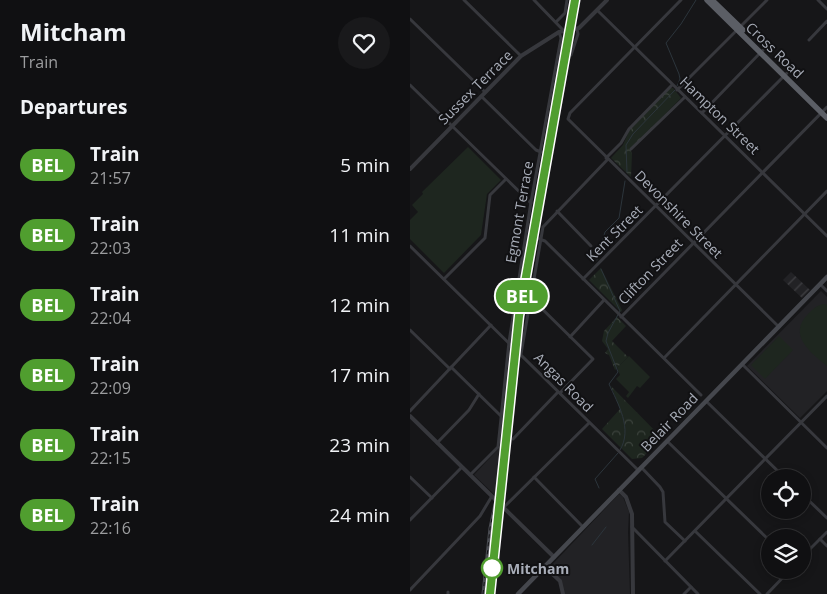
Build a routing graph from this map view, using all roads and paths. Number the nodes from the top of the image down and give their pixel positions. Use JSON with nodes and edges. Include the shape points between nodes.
{"nodes":[{"id":1,"x":464,"y":0,"type":"edge"},
{"id":2,"x":534,"y":0,"type":"edge"},
{"id":3,"x":567,"y":0,"type":"edge"},
{"id":4,"x":606,"y":0,"type":"edge"},
{"id":5,"x":681,"y":0,"type":"edge"},
{"id":6,"x":707,"y":0,"type":"edge"},
{"id":7,"x":712,"y":0,"type":"edge"},
{"id":8,"x":767,"y":0,"type":"edge"},
{"id":9,"x":818,"y":0,"type":"edge"},
{"id":10,"x":827,"y":9,"type":"edge"},
{"id":11,"x":597,"y":10,"type":"junction"},
{"id":12,"x":410,"y":19,"type":"edge"},
{"id":13,"x":827,"y":21,"type":"edge"},
{"id":14,"x":556,"y":22,"type":"junction"},
{"id":15,"x":576,"y":29,"type":"junction"},
{"id":16,"x":738,"y":29,"type":"junction"},
{"id":17,"x":561,"y":31,"type":"junction"},
{"id":18,"x":808,"y":40,"type":"dead end"},
{"id":19,"x":634,"y":48,"type":"junction"},
{"id":20,"x":761,"y":51,"type":"junction"},
{"id":21,"x":571,"y":55,"type":"dead end"},
{"id":22,"x":521,"y":56,"type":"junction"},
{"id":23,"x":786,"y":75,"type":"junction"},
{"id":24,"x":672,"y":84,"type":"junction"},
{"id":25,"x":410,"y":85,"type":"edge"},
{"id":26,"x":676,"y":89,"type":"junction"},
{"id":27,"x":485,"y":92,"type":"junction"},
{"id":28,"x":481,"y":96,"type":"junction"},
{"id":29,"x":685,"y":97,"type":"junction"},
{"id":30,"x":825,"y":110,"type":"edge"},
{"id":31,"x":702,"y":114,"type":"junction"},
{"id":32,"x":827,"y":118,"type":"edge"},
{"id":33,"x":452,"y":126,"type":"junction"},
{"id":34,"x":725,"y":136,"type":"junction"},
{"id":35,"x":631,"y":150,"type":"dead end"},
{"id":36,"x":540,"y":152,"type":"junction"},
{"id":37,"x":607,"y":158,"type":"junction"},
{"id":38,"x":410,"y":169,"type":"edge"},
{"id":39,"x":762,"y":173,"type":"junction"},
{"id":40,"x":506,"y":179,"type":"junction"},
{"id":41,"x":827,"y":191,"type":"edge"},
{"id":42,"x":530,"y":204,"type":"junction"},
{"id":43,"x":656,"y":207,"type":"junction"},
{"id":44,"x":557,"y":211,"type":"junction"},
{"id":45,"x":804,"y":214,"type":"junction"},
{"id":46,"x":827,"y":236,"type":"edge"},
{"id":47,"x":540,"y":239,"type":"junction"},
{"id":48,"x":692,"y":243,"type":"junction"},
{"id":49,"x":410,"y":246,"type":"edge"},
{"id":50,"x":591,"y":246,"type":"dead end"},
{"id":51,"x":827,"y":277,"type":"edge"},
{"id":52,"x":444,"y":279,"type":"junction"},
{"id":53,"x":583,"y":279,"type":"junction"},
{"id":54,"x":820,"y":284,"type":"junction"},
{"id":55,"x":735,"y":285,"type":"junction"},
{"id":56,"x":827,"y":291,"type":"edge"},
{"id":57,"x":532,"y":299,"type":"junction"},
{"id":58,"x":604,"y":300,"type":"junction"},
{"id":59,"x":621,"y":317,"type":"junction"},
{"id":60,"x":491,"y":325,"type":"junction"},
{"id":61,"x":778,"y":327,"type":"junction"},
{"id":62,"x":410,"y":330,"type":"edge"},
{"id":63,"x":570,"y":336,"type":"junction"},
{"id":64,"x":509,"y":342,"type":"junction"},
{"id":65,"x":521,"y":354,"type":"junction"},
{"id":66,"x":664,"y":358,"type":"junction"},
{"id":67,"x":742,"y":364,"type":"junction"},
{"id":68,"x":450,"y":368,"type":"junction"},
{"id":69,"x":559,"y":393,"type":"junction"},
{"id":70,"x":479,"y":394,"type":"junction"},
{"id":71,"x":701,"y":395,"type":"dead end"},
{"id":72,"x":827,"y":396,"type":"edge"},
{"id":73,"x":706,"y":401,"type":"junction"},
{"id":74,"x":410,"y":411,"type":"edge"},
{"id":75,"x":410,"y":416,"type":"edge"},
{"id":76,"x":501,"y":416,"type":"junction"},
{"id":77,"x":802,"y":422,"type":"junction"},
{"id":78,"x":589,"y":423,"type":"junction"},
{"id":79,"x":512,"y":439,"type":"dead end"},
{"id":80,"x":667,"y":441,"type":"junction"},
{"id":81,"x":437,"y":442,"type":"junction"},
{"id":82,"x":827,"y":448,"type":"edge"},
{"id":83,"x":766,"y":459,"type":"junction"},
{"id":84,"x":462,"y":467,"type":"junction"},
{"id":85,"x":639,"y":469,"type":"junction"},
{"id":86,"x":777,"y":469,"type":"edge"},
{"id":87,"x":470,"y":475,"type":"junction"},
{"id":88,"x":410,"y":477,"type":"edge"},
{"id":89,"x":534,"y":477,"type":"junction"},
{"id":90,"x":619,"y":490,"type":"junction"},
{"id":91,"x":492,"y":496,"type":"junction"},
{"id":92,"x":432,"y":498,"type":"junction"},
{"id":93,"x":727,"y":499,"type":"junction"},
{"id":94,"x":811,"y":503,"type":"edge"},
{"id":95,"x":504,"y":507,"type":"junction"},
{"id":96,"x":827,"y":518,"type":"edge"},
{"id":97,"x":410,"y":520,"type":"edge"},
{"id":98,"x":583,"y":526,"type":"junction"},
{"id":99,"x":632,"y":527,"type":"junction"},
{"id":100,"x":695,"y":531,"type":"junction"},
{"id":101,"x":761,"y":532,"type":"edge"},
{"id":102,"x":827,"y":532,"type":"edge"},
{"id":103,"x":638,"y":534,"type":"junction"},
{"id":104,"x":632,"y":536,"type":"junction"},
{"id":105,"x":820,"y":539,"type":"junction"},
{"id":106,"x":685,"y":541,"type":"junction"},
{"id":107,"x":827,"y":546,"type":"edge"},
{"id":108,"x":811,"y":548,"type":"edge"},
{"id":109,"x":554,"y":557,"type":"junction"},
{"id":110,"x":665,"y":561,"type":"junction"},
{"id":111,"x":544,"y":566,"type":"junction"},
{"id":112,"x":781,"y":579,"type":"edge"},
{"id":113,"x":527,"y":583,"type":"junction"},
{"id":114,"x":691,"y":587,"type":"junction"},
{"id":115,"x":410,"y":590,"type":"edge"},
{"id":116,"x":514,"y":594,"type":"edge"},
{"id":117,"x":518,"y":594,"type":"edge"},
{"id":118,"x":562,"y":594,"type":"edge"},
{"id":119,"x":633,"y":594,"type":"edge"},
{"id":120,"x":684,"y":594,"type":"edge"},
{"id":121,"x":698,"y":594,"type":"edge"},
{"id":122,"x":760,"y":594,"type":"edge"},
{"id":123,"x":767,"y":594,"type":"edge"}],
"edges":[{"from":1,"to":22,"type":"street"},
{"from":2,"to":14,"type":"street"},
{"from":3,"to":14,"type":"street","via":[[565,14]]},
{"from":4,"to":11,"type":"street"},
{"from":5,"to":19,"type":"street"},
{"from":6,"to":16,"type":"highway","name":"Cross Road"},
{"from":7,"to":16,"type":"highway","name":"Cross Road"},
{"from":8,"to":16,"type":"street"},
{"from":9,"to":10,"type":"street"},
{"from":11,"to":15,"type":"street"},
{"from":11,"to":19,"type":"street","name":"Hampton Street"},
{"from":12,"to":27,"type":"street"},
{"from":13,"to":18,"type":"street"},
{"from":14,"to":17,"type":"street"},
{"from":15,"to":17,"type":"street"},
{"from":15,"to":21,"type":"street","via":[[578,34]]},
{"from":16,"to":20,"type":"highway","name":"Cross Road"},
{"from":16,"to":26,"type":"street"},
{"from":17,"to":22,"type":"street","name":"Sussex Terrace"},
{"from":17,"to":36,"type":"street","name":"Egmont Terrace"},
{"from":19,"to":24,"type":"street","name":"Hampton Street"},
{"from":19,"to":37,"type":"street","name":"Devonshire Street","via":[[568,115],[569,121]]},
{"from":20,"to":23,"type":"highway","name":"Cross Road"},
{"from":20,"to":31,"type":"street"},
{"from":22,"to":27,"type":"street","name":"Sussex Terrace"},
{"from":23,"to":30,"type":"highway","name":"Cross Road"},
{"from":23,"to":34,"type":"street","name":"Kent Street"},
{"from":24,"to":26,"type":"street","name":"Hampton Street"},
{"from":24,"to":37,"type":"street","via":[[629,129]]},
{"from":25,"to":33,"type":"street"},
{"from":26,"to":29,"type":"street","name":"Hampton Street"},
{"from":27,"to":28,"type":"street","name":"Sussex Terrace"},
{"from":28,"to":33,"type":"street","name":"Sussex Terrace"},
{"from":28,"to":36,"type":"street"},
{"from":29,"to":31,"type":"street","name":"Hampton Street"},
{"from":29,"to":35,"type":"street"},
{"from":30,"to":32,"type":"highway","name":"Cross Road"},
{"from":30,"to":39,"type":"street","name":"Clifton Street"},
{"from":31,"to":34,"type":"street","name":"Hampton Street"},
{"from":33,"to":38,"type":"street","name":"Sussex Terrace"},
{"from":33,"to":40,"type":"street"},
{"from":34,"to":39,"type":"street","name":"Hampton Street"},
{"from":34,"to":43,"type":"street","name":"Kent Street"},
{"from":36,"to":42,"type":"street","name":"Egmont Terrace"},
{"from":37,"to":43,"type":"street","name":"Devonshire Street"},
{"from":37,"to":44,"type":"street"},
{"from":39,"to":45,"type":"street","name":"Hampton Street"},
{"from":39,"to":48,"type":"street","name":"Clifton Street"},
{"from":40,"to":42,"type":"street"},
{"from":40,"to":52,"type":"street","via":[[490,195],[485,238]]},
{"from":41,"to":45,"type":"street"},
{"from":42,"to":64,"type":"street","name":"Egmont Terrace"},
{"from":43,"to":48,"type":"street","name":"Devonshire Street"},
{"from":43,"to":53,"type":"street","name":"Kent Street"},
{"from":44,"to":47,"type":"street","via":[[544,225]]},
{"from":44,"to":50,"type":"street"},
{"from":45,"to":46,"type":"street","name":"Hampton Street"},
{"from":45,"to":55,"type":"street"},
{"from":47,"to":53,"type":"street"},
{"from":47,"to":57,"type":"street"},
{"from":48,"to":55,"type":"street","name":"Devonshire Street"},
{"from":48,"to":59,"type":"street","name":"Clifton Street"},
{"from":49,"to":52,"type":"street","name":"Angas Road"},
{"from":51,"to":54,"type":"main road","name":"Belair Road"},
{"from":52,"to":60,"type":"street","name":"Angas Road"},
{"from":53,"to":58,"type":"street"},
{"from":54,"to":56,"type":"street"},
{"from":54,"to":61,"type":"main road","name":"Belair Road"},
{"from":55,"to":61,"type":"street","name":"Devonshire Street"},
{"from":55,"to":66,"type":"street"},
{"from":57,"to":63,"type":"street"},
{"from":57,"to":65,"type":"street"},
{"from":58,"to":59,"type":"street"},
{"from":58,"to":63,"type":"street"},
{"from":59,"to":66,"type":"street"},
{"from":60,"to":64,"type":"street","name":"Angas Road"},
{"from":60,"to":68,"type":"street"},
{"from":61,"to":67,"type":"main road","name":"Belair Road"},
{"from":62,"to":68,"type":"street"},
{"from":63,"to":69,"type":"street","via":[[593,359]]},
{"from":64,"to":65,"type":"street","name":"Angas Road"},
{"from":64,"to":76,"type":"street","name":"Egmont Terrace"},
{"from":65,"to":69,"type":"street","name":"Angas Road"},
{"from":66,"to":71,"type":"street"},
{"from":67,"to":73,"type":"main road","name":"Belair Road"},
{"from":67,"to":77,"type":"street"},
{"from":68,"to":70,"type":"street"},
{"from":68,"to":74,"type":"street"},
{"from":69,"to":78,"type":"street","name":"Angas Road"},
{"from":69,"to":79,"type":"street"},
{"from":70,"to":76,"type":"street"},
{"from":70,"to":81,"type":"street","via":[[469,410]]},
{"from":72,"to":77,"type":"street"},
{"from":73,"to":80,"type":"main road","name":"Belair Road"},
{"from":73,"to":83,"type":"street"},
{"from":75,"to":81,"type":"street"},
{"from":76,"to":87,"type":"street","name":"Egmont Terrace","via":[[498,447]]},
{"from":77,"to":82,"type":"street"},
{"from":77,"to":83,"type":"street"},
{"from":78,"to":85,"type":"street","name":"Angas Road"},
{"from":78,"to":89,"type":"street"},
{"from":80,"to":85,"type":"main road","name":"Belair Road"},
{"from":80,"to":93,"type":"street"},
{"from":81,"to":84,"type":"street"},
{"from":83,"to":86,"type":"street"},
{"from":83,"to":93,"type":"street"},
{"from":84,"to":87,"type":"street"},
{"from":84,"to":92,"type":"street"},
{"from":85,"to":90,"type":"main road","name":"Belair Road"},
{"from":85,"to":106,"type":"street","name":"Angas Road","via":[[660,486],[665,522]]},
{"from":87,"to":91,"type":"street"},
{"from":88,"to":92,"type":"street"},
{"from":89,"to":95,"type":"street"},
{"from":89,"to":98,"type":"street"},
{"from":90,"to":98,"type":"main road","name":"Belair Road"},
{"from":90,"to":99,"type":"street","via":[[630,506]]},
{"from":91,"to":95,"type":"street"},
{"from":91,"to":115,"type":"street","via":[[480,516]]},
{"from":92,"to":97,"type":"street"},
{"from":93,"to":100,"type":"street"},
{"from":93,"to":101,"type":"street"},
{"from":94,"to":96,"type":"street"},
{"from":95,"to":109,"type":"street"},
{"from":98,"to":109,"type":"main road","name":"Belair Road"},
{"from":99,"to":103,"type":"street"},
{"from":99,"to":104,"type":"street"},
{"from":100,"to":106,"type":"street"},
{"from":100,"to":122,"type":"street"},
{"from":102,"to":105,"type":"street"},
{"from":103,"to":104,"type":"street"},
{"from":103,"to":110,"type":"street"},
{"from":104,"to":119,"type":"street"},
{"from":105,"to":107,"type":"street"},
{"from":105,"to":108,"type":"street"},
{"from":106,"to":110,"type":"street"},
{"from":109,"to":111,"type":"main road","name":"Belair Road"},
{"from":110,"to":114,"type":"street"},
{"from":111,"to":113,"type":"main road","name":"Belair Road"},
{"from":111,"to":118,"type":"street","via":[[560,582]]},
{"from":112,"to":123,"type":"street"},
{"from":113,"to":116,"type":"main road","name":"Belair Road"},
{"from":113,"to":117,"type":"main road","name":"Belair Road"},
{"from":114,"to":120,"type":"street"},
{"from":114,"to":121,"type":"street"}]}
